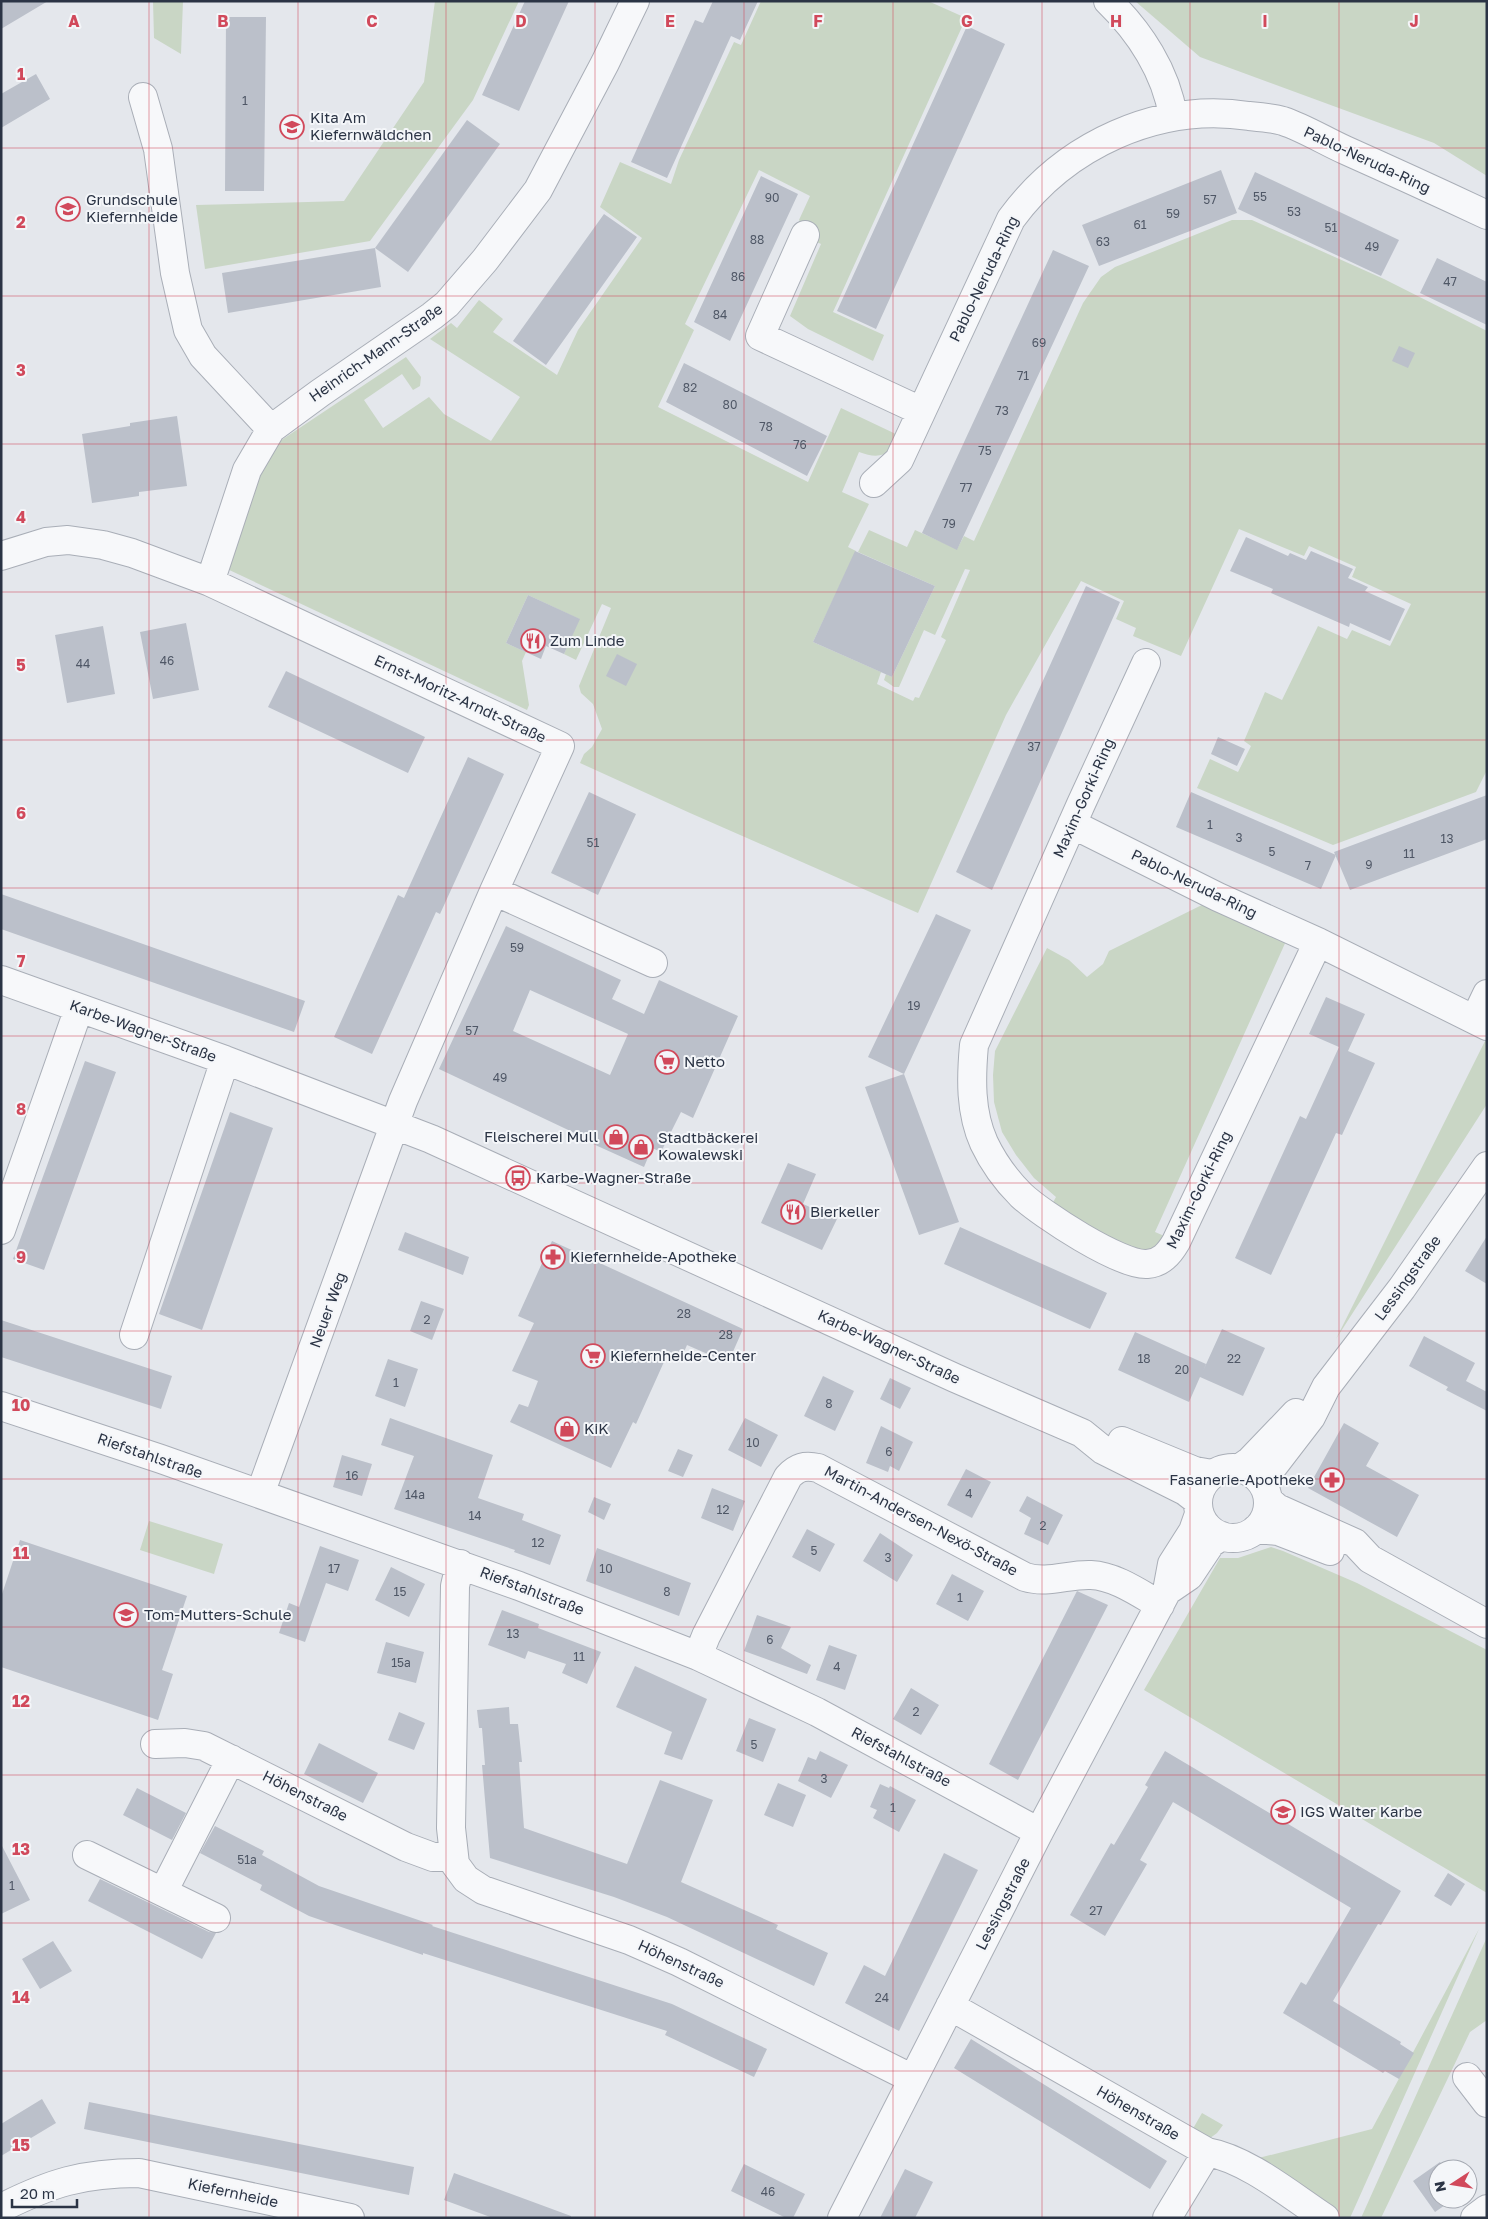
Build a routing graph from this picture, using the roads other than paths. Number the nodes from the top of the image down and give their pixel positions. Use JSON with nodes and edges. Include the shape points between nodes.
{"nodes":[{"id":1,"x":635,"y":1,"type":"edge"},
{"id":2,"x":1108,"y":1,"type":"edge"},
{"id":3,"x":143,"y":97,"type":"dead end"},
{"id":4,"x":1173,"y":116,"type":"junction"},
{"id":5,"x":1487,"y":214,"type":"edge"},
{"id":6,"x":805,"y":236,"type":"dead end"},
{"id":7,"x":921,"y":411,"type":"junction"},
{"id":8,"x":272,"y":429,"type":"junction"},
{"id":9,"x":874,"y":482,"type":"dead end"},
{"id":10,"x":1,"y":556,"type":"edge"},
{"id":11,"x":210,"y":582,"type":"junction"},
{"id":12,"x":1146,"y":662,"type":"dead end"},
{"id":13,"x":1068,"y":832,"type":"junction"},
{"id":14,"x":494,"y":891,"type":"junction"},
{"id":15,"x":1318,"y":942,"type":"junction"},
{"id":16,"x":653,"y":963,"type":"dead end"},
{"id":17,"x":1,"y":980,"type":"edge"},
{"id":18,"x":1487,"y":994,"type":"edge"},
{"id":19,"x":78,"y":1008,"type":"junction"},
{"id":20,"x":1481,"y":1023,"type":"edge"},
{"id":21,"x":225,"y":1060,"type":"junction"},
{"id":22,"x":394,"y":1126,"type":"junction"},
{"id":23,"x":1487,"y":1166,"type":"edge"},
{"id":24,"x":1,"y":1230,"type":"edge"},
{"id":25,"x":134,"y":1335,"type":"dead end"},
{"id":26,"x":1326,"y":1388,"type":"junction"},
{"id":27,"x":1,"y":1406,"type":"edge"},
{"id":28,"x":1082,"y":1433,"type":"junction"},
{"id":29,"x":1240,"y":1468,"type":"junction"},
{"id":30,"x":1212,"y":1474,"type":"junction"},
{"id":31,"x":1265,"y":1492,"type":"junction"},
{"id":32,"x":260,"y":1494,"type":"junction"},
{"id":33,"x":1199,"y":1508,"type":"junction"},
{"id":34,"x":1256,"y":1529,"type":"junction"},
{"id":35,"x":1222,"y":1536,"type":"junction"},
{"id":36,"x":1370,"y":1559,"type":"junction"},
{"id":37,"x":460,"y":1564,"type":"junction"},
{"id":38,"x":1163,"y":1598,"type":"junction"},
{"id":39,"x":1487,"y":1624,"type":"edge"},
{"id":40,"x":698,"y":1656,"type":"junction"},
{"id":41,"x":155,"y":1744,"type":"dead end"},
{"id":42,"x":231,"y":1759,"type":"junction"},
{"id":43,"x":1039,"y":1832,"type":"junction"},
{"id":44,"x":87,"y":1855,"type":"dead end"},
{"id":45,"x":453,"y":1857,"type":"junction"},
{"id":46,"x":163,"y":1892,"type":"junction"},
{"id":47,"x":216,"y":1918,"type":"dead end"},
{"id":48,"x":950,"y":2006,"type":"junction"},
{"id":49,"x":1467,"y":2077,"type":"dead end"},
{"id":50,"x":913,"y":2079,"type":"junction"},
{"id":51,"x":1487,"y":2103,"type":"edge"},
{"id":52,"x":1207,"y":2152,"type":"junction"},
{"id":53,"x":1,"y":2208,"type":"edge"},
{"id":54,"x":1487,"y":2209,"type":"edge"},
{"id":55,"x":350,"y":2218,"type":"edge"},
{"id":56,"x":842,"y":2218,"type":"edge"},
{"id":57,"x":1167,"y":2218,"type":"edge"},
{"id":58,"x":1324,"y":2218,"type":"edge"},
{"id":59,"x":1475,"y":2218,"type":"edge"}],
"edges":[{"from":1,"to":8,"type":"street","name":"Heinrich-Mann-Straße","via":[[538,190],[485,260],[432,316]]},
{"from":2,"to":4,"type":"street","via":[[1134,28],[1157,65]]},
{"from":3,"to":8,"type":"street","via":[[158,149],[175,273],[188,330],[203,356]]},
{"from":4,"to":5,"type":"street","name":"Pablo-Neruda-Ring","via":[[1228,113],[1282,121]]},
{"from":4,"to":7,"type":"street","name":"Pablo-Neruda-Ring","via":[[1156,119],[1099,142],[1056,171],[1022,204],[999,244]]},
{"from":6,"to":7,"type":"street","via":[[760,336]]},
{"from":7,"to":9,"type":"street","name":"Pablo-Neruda-Ring","via":[[899,460]]},
{"from":8,"to":11,"type":"street","name":"Heinrich-Mann-Straße","via":[[247,470]]},
{"from":10,"to":11,"type":"street","name":"Ernst-Moritz-Arndt-Straße","via":[[46,542],[68,540],[132,553]]},
{"from":11,"to":14,"type":"street","name":"Ernst-Moritz-Arndt-Straße","via":[[560,746]]},
{"from":12,"to":13,"type":"street","name":"Maxim-Gorki-Ring"},
{"from":13,"to":15,"type":"street","name":"Pablo-Neruda-Ring"},
{"from":13,"to":15,"type":"street","name":"Maxim-Gorki-Ring","via":[[974,1046],[971,1074],[974,1111],[983,1142],[996,1166],[1022,1195],[1075,1232],[1135,1263],[1160,1261],[1173,1247]]},
{"from":14,"to":16,"type":"street"},
{"from":14,"to":22,"type":"street","name":"Ernst-Moritz-Arndt-Straße"},
{"from":15,"to":20,"type":"street"},
{"from":17,"to":19,"type":"street","name":"Karbe-Wagner-Straße"},
{"from":18,"to":20,"type":"street"},
{"from":19,"to":21,"type":"street","name":"Karbe-Wagner-Straße"},
{"from":19,"to":24,"type":"street"},
{"from":21,"to":22,"type":"street","name":"Karbe-Wagner-Straße"},
{"from":21,"to":25,"type":"street"},
{"from":22,"to":28,"type":"street","name":"Karbe-Wagner-Straße","via":[[431,1139]]},
{"from":22,"to":32,"type":"street","name":"Neuer Weg"},
{"from":23,"to":26,"type":"street","name":"Lessingstraße","via":[[1402,1288]]},
{"from":26,"to":29,"type":"street","name":"Lessingstraße"},
{"from":26,"to":31,"type":"street","name":"Lessingstraße","via":[[1312,1417],[1268,1473]]},
{"from":27,"to":32,"type":"street","name":"Riefstahlstraße"},
{"from":28,"to":30,"type":"street","name":"Karbe-Wagner-Straße","via":[[1108,1435],[1195,1471]]},
{"from":28,"to":33,"type":"street","name":"Karbe-Wagner-Straße","via":[[1103,1450],[1185,1491]]},
{"from":29,"to":30,"type":"street","via":[[1226,1468]]},
{"from":29,"to":31,"type":"street","via":[[1251,1472]]},
{"from":30,"to":33,"type":"street","via":[[1203,1484]]},
{"from":31,"to":34,"type":"street","via":[[1265,1518]]},
{"from":31,"to":36,"type":"street","via":[[1277,1508],[1355,1544]]},
{"from":32,"to":37,"type":"street","name":"Riefstahlstraße"},
{"from":33,"to":35,"type":"street","via":[[1209,1529]]},
{"from":33,"to":38,"type":"street","name":"Lessingstraße","via":[[1193,1531],[1172,1564]]},
{"from":34,"to":35,"type":"street","via":[[1236,1538]]},
{"from":34,"to":36,"type":"street","via":[[1278,1531],[1350,1558]]},
{"from":35,"to":38,"type":"street","name":"Lessingstraße","via":[[1211,1543],[1189,1576]]},
{"from":36,"to":39,"type":"street"},
{"from":37,"to":40,"type":"street","name":"Riefstahlstraße"},
{"from":37,"to":45,"type":"street","name":"Höhenstraße","via":[[454,1596]]},
{"from":38,"to":40,"type":"street","name":"Martin-Andersen-Nexö-Straße","via":[[1098,1576],[1043,1580],[1025,1577],[818,1468],[802,1466],[788,1476]]},
{"from":38,"to":43,"type":"street","name":"Lessingstraße"},
{"from":40,"to":43,"type":"street","name":"Riefstahlstraße","via":[[817,1712]]},
{"from":41,"to":42,"type":"street","name":"Höhenstraße","via":[[195,1744]]},
{"from":42,"to":45,"type":"street","name":"Höhenstraße","via":[[406,1847],[433,1857]]},
{"from":42,"to":46,"type":"street"},
{"from":43,"to":48,"type":"street","name":"Lessingstraße"},
{"from":44,"to":46,"type":"street"},
{"from":45,"to":50,"type":"street","name":"Höhenstraße","via":[[466,1879],[483,1890],[629,1940]]},
{"from":46,"to":47,"type":"street"},
{"from":48,"to":50,"type":"street","name":"Lessingstraße"},
{"from":48,"to":52,"type":"street","name":"Höhenstraße"},
{"from":49,"to":51,"type":"street"},
{"from":50,"to":56,"type":"street","name":"Lessingstraße"},
{"from":52,"to":57,"type":"street"},
{"from":52,"to":58,"type":"street","name":"Höhenstraße","via":[[1240,2162]]},
{"from":53,"to":55,"type":"street","name":"Kiefernheide","via":[[58,2182],[113,2173],[139,2173]]},
{"from":54,"to":59,"type":"street"}]}
